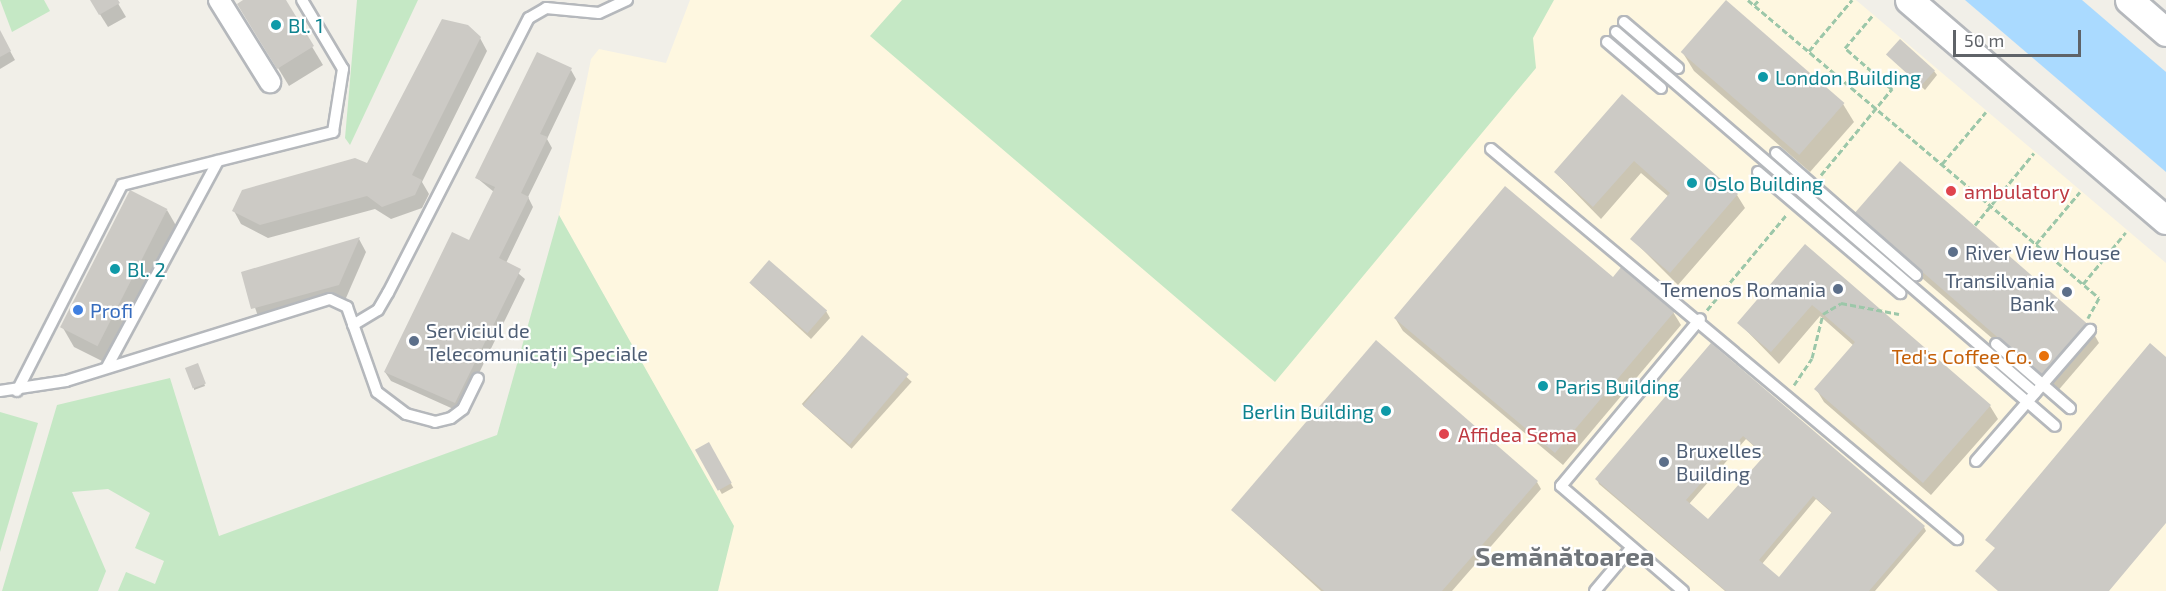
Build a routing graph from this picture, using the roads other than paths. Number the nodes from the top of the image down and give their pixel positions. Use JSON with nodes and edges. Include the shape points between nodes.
{"nodes":[{"id":1,"x":219,"y":0,"type":"edge"},
{"id":2,"x":302,"y":0,"type":"edge"},
{"id":3,"x":627,"y":0,"type":"edge"},
{"id":4,"x":1909,"y":0,"type":"edge"},
{"id":5,"x":2129,"y":0,"type":"edge"},
{"id":6,"x":2157,"y":0,"type":"edge"},
{"id":7,"x":2166,"y":9,"type":"edge"},
{"id":8,"x":1624,"y":22,"type":"dead end"},
{"id":9,"x":1616,"y":32,"type":"dead end"},
{"id":10,"x":2166,"y":32,"type":"edge"},
{"id":11,"x":1607,"y":42,"type":"dead end"},
{"id":12,"x":1678,"y":68,"type":"dead end"},
{"id":13,"x":270,"y":82,"type":"dead end"},
{"id":14,"x":1661,"y":88,"type":"dead end"},
{"id":15,"x":1491,"y":149,"type":"dead end"},
{"id":16,"x":1776,"y":153,"type":"dead end"},
{"id":17,"x":218,"y":161,"type":"junction"},
{"id":18,"x":1758,"y":172,"type":"dead end"},
{"id":19,"x":2166,"y":220,"type":"edge"},
{"id":20,"x":1916,"y":275,"type":"dead end"},
{"id":21,"x":1900,"y":293,"type":"dead end"},
{"id":22,"x":1700,"y":319,"type":"junction"},
{"id":23,"x":352,"y":326,"type":"junction"},
{"id":24,"x":2090,"y":330,"type":"road end"},
{"id":25,"x":1996,"y":344,"type":"dead end"},
{"id":26,"x":1980,"y":361,"type":"dead end"},
{"id":27,"x":107,"y":368,"type":"junction"},
{"id":28,"x":478,"y":378,"type":"dead end"},
{"id":29,"x":2043,"y":384,"type":"junction"},
{"id":30,"x":0,"y":391,"type":"edge"},
{"id":31,"x":17,"y":391,"type":"junction"},
{"id":32,"x":2035,"y":393,"type":"junction"},
{"id":33,"x":2027,"y":402,"type":"junction"},
{"id":34,"x":2070,"y":408,"type":"dead end"},
{"id":35,"x":2055,"y":426,"type":"dead end"},
{"id":36,"x":1976,"y":461,"type":"dead end"},
{"id":37,"x":1958,"y":539,"type":"dead end"},
{"id":38,"x":1632,"y":547,"type":"junction"},
{"id":39,"x":1595,"y":591,"type":"edge"},
{"id":40,"x":1683,"y":591,"type":"edge"}],
"edges":[{"from":1,"to":13,"type":"street"},
{"from":2,"to":17,"type":"lane","via":[[343,69],[333,132]]},
{"from":3,"to":23,"type":"lane","via":[[599,13],[546,8],[529,18],[388,293],[378,309]]},
{"from":4,"to":19,"type":"main road"},
{"from":5,"to":10,"type":"main road"},
{"from":6,"to":7,"type":"main road"},
{"from":8,"to":12,"type":"lane"},
{"from":9,"to":32,"type":"lane"},
{"from":11,"to":14,"type":"lane"},
{"from":15,"to":22,"type":"lane"},
{"from":16,"to":20,"type":"lane"},
{"from":17,"to":27,"type":"lane"},
{"from":17,"to":31,"type":"lane","via":[[122,185]]},
{"from":18,"to":21,"type":"lane"},
{"from":22,"to":37,"type":"lane"},
{"from":22,"to":38,"type":"lane","via":[[1561,486]]},
{"from":23,"to":27,"type":"lane","via":[[346,308],[330,299]]},
{"from":23,"to":28,"type":"lane","via":[[368,379],[406,414],[435,422],[451,418],[462,409]]},
{"from":24,"to":29,"type":"lane"},
{"from":25,"to":29,"type":"lane"},
{"from":26,"to":33,"type":"lane"},
{"from":27,"to":31,"type":"lane"},
{"from":29,"to":32,"type":"lane"},
{"from":29,"to":34,"type":"lane"},
{"from":30,"to":31,"type":"lane"},
{"from":32,"to":33,"type":"lane"},
{"from":33,"to":35,"type":"lane"},
{"from":33,"to":36,"type":"lane"},
{"from":38,"to":39,"type":"lane"},
{"from":38,"to":40,"type":"lane"}]}
